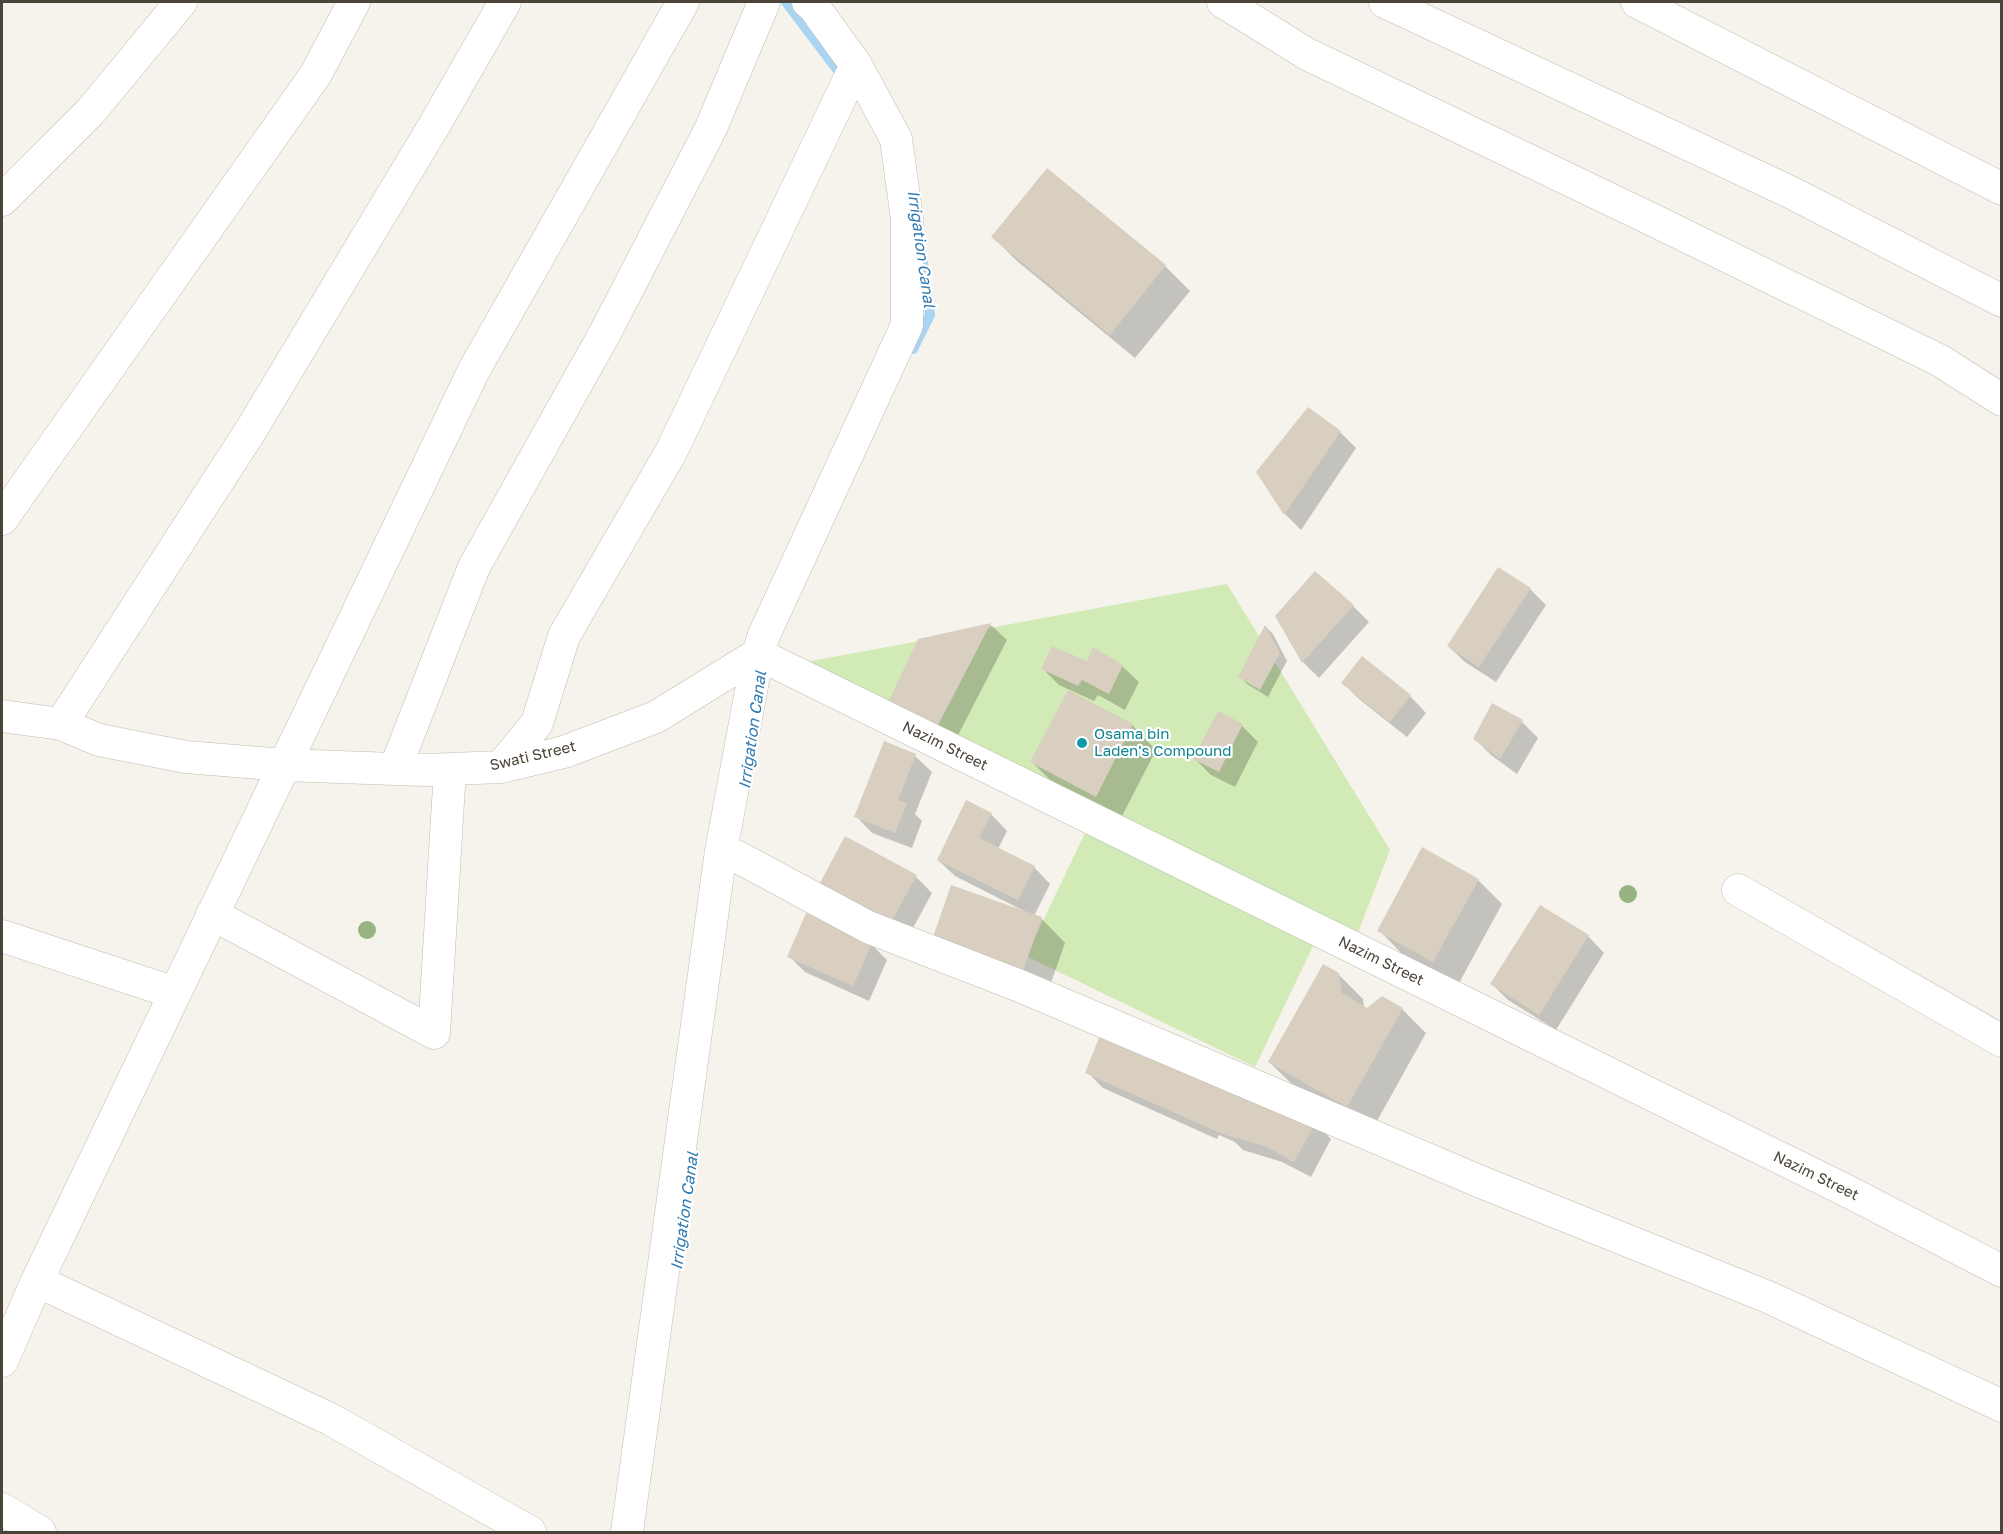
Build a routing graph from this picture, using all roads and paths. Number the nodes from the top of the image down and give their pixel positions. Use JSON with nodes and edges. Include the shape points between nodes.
{"nodes":[{"id":1,"x":181,"y":2,"type":"edge"},
{"id":2,"x":354,"y":2,"type":"edge"},
{"id":3,"x":505,"y":2,"type":"edge"},
{"id":4,"x":683,"y":2,"type":"edge"},
{"id":5,"x":764,"y":2,"type":"edge"},
{"id":6,"x":808,"y":2,"type":"edge"},
{"id":7,"x":1223,"y":2,"type":"edge"},
{"id":8,"x":1385,"y":2,"type":"edge"},
{"id":9,"x":1637,"y":2,"type":"edge"},
{"id":10,"x":856,"y":65,"type":"junction"},
{"id":11,"x":2001,"y":189,"type":"edge"},
{"id":12,"x":2,"y":200,"type":"edge"},
{"id":13,"x":2001,"y":301,"type":"edge"},
{"id":14,"x":2001,"y":400,"type":"edge"},
{"id":15,"x":2,"y":519,"type":"edge"},
{"id":16,"x":758,"y":654,"type":"junction"},
{"id":17,"x":2,"y":716,"type":"edge"},
{"id":18,"x":61,"y":724,"type":"junction"},
{"id":19,"x":285,"y":765,"type":"junction"},
{"id":20,"x":501,"y":767,"type":"junction"},
{"id":21,"x":450,"y":769,"type":"junction"},
{"id":22,"x":395,"y":770,"type":"junction"},
{"id":23,"x":721,"y":851,"type":"junction"},
{"id":24,"x":1738,"y":890,"type":"dead end"},
{"id":25,"x":212,"y":914,"type":"junction"},
{"id":26,"x":2,"y":936,"type":"edge"},
{"id":27,"x":175,"y":993,"type":"junction"},
{"id":28,"x":2001,"y":1041,"type":"edge"},
{"id":29,"x":2001,"y":1271,"type":"edge"},
{"id":30,"x":37,"y":1281,"type":"junction"},
{"id":31,"x":3,"y":1352,"type":"edge"},
{"id":32,"x":2001,"y":1406,"type":"edge"},
{"id":33,"x":2,"y":1509,"type":"edge"},
{"id":34,"x":40,"y":1533,"type":"edge"},
{"id":35,"x":530,"y":1533,"type":"edge"},
{"id":36,"x":627,"y":1533,"type":"edge"}],
"edges":[{"from":1,"to":12,"type":"street","via":[[91,111]]},
{"from":2,"to":15,"type":"street","via":[[316,74]]},
{"from":3,"to":18,"type":"street","via":[[251,429]]},
{"from":4,"to":19,"type":"street","via":[[474,370]]},
{"from":5,"to":22,"type":"street","via":[[711,128],[605,333],[474,567]]},
{"from":6,"to":10,"type":"street"},
{"from":7,"to":14,"type":"street","via":[[1307,54],[1928,355]]},
{"from":8,"to":13,"type":"street","via":[[1790,192]]},
{"from":9,"to":11,"type":"street"},
{"from":10,"to":16,"type":"street","via":[[896,139],[907,219],[907,325]]},
{"from":10,"to":20,"type":"street","via":[[671,452],[564,636],[537,723]]},
{"from":16,"to":20,"type":"street","name":"Swati Street","via":[[656,717],[564,752]]},
{"from":16,"to":23,"type":"street"},
{"from":16,"to":29,"type":"street","name":"Nazim Street","via":[[1845,1190]]},
{"from":17,"to":18,"type":"street","name":"Swati Street"},
{"from":18,"to":19,"type":"street","name":"Swati Street","via":[[99,740],[186,757]]},
{"from":19,"to":22,"type":"street","name":"Swati Street"},
{"from":19,"to":25,"type":"street"},
{"from":20,"to":21,"type":"street","name":"Swati Street"},
{"from":21,"to":22,"type":"street","name":"Swati Street"},
{"from":21,"to":25,"type":"street","via":[[434,1033]]},
{"from":23,"to":32,"type":"street","via":[[868,927],[1020,986],[1481,1182],[1768,1297]]},
{"from":23,"to":36,"type":"street"},
{"from":24,"to":28,"type":"street"},
{"from":25,"to":27,"type":"street"},
{"from":26,"to":27,"type":"street"},
{"from":27,"to":30,"type":"street"},
{"from":30,"to":31,"type":"street"},
{"from":30,"to":35,"type":"street","via":[[330,1419]]},
{"from":33,"to":34,"type":"street"}]}
